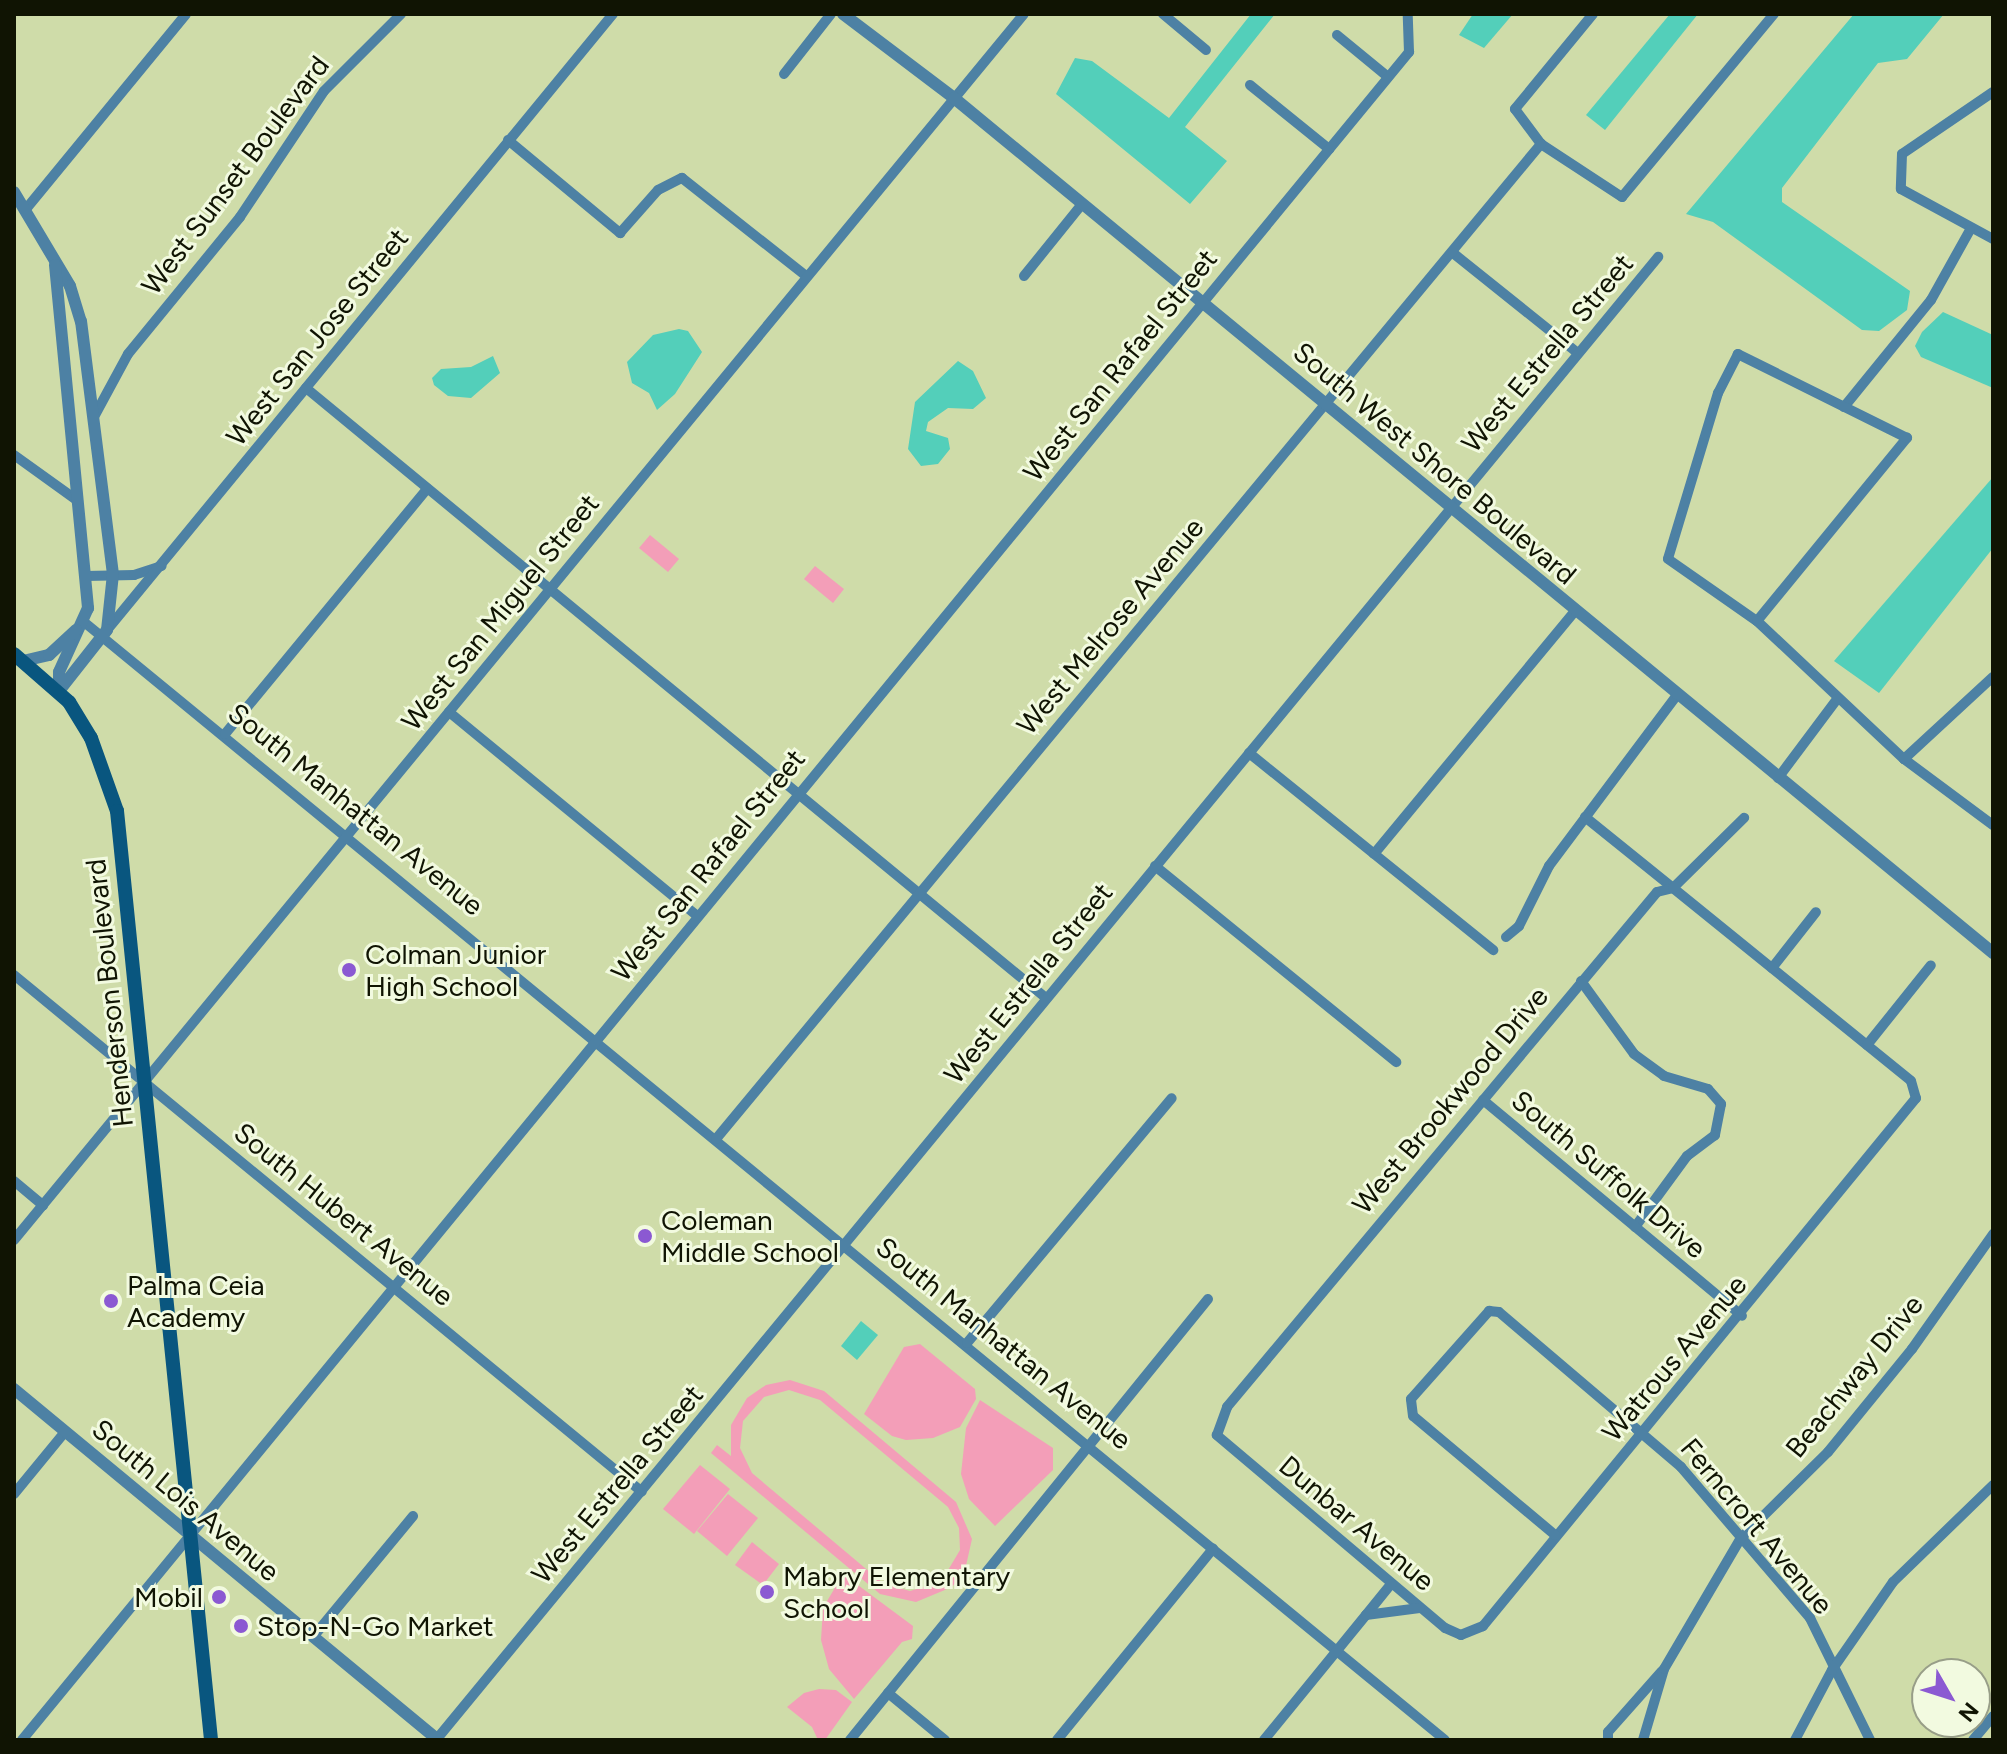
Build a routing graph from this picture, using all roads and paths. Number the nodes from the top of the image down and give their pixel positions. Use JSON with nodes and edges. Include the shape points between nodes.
{"nodes":[{"id":1,"x":186,"y":14,"type":"edge"},
{"id":2,"x":401,"y":14,"type":"edge"},
{"id":3,"x":613,"y":14,"type":"edge"},
{"id":4,"x":831,"y":14,"type":"edge"},
{"id":5,"x":843,"y":14,"type":"edge"},
{"id":6,"x":1024,"y":14,"type":"edge"},
{"id":7,"x":1163,"y":14,"type":"edge"},
{"id":8,"x":1408,"y":14,"type":"edge"},
{"id":9,"x":1593,"y":14,"type":"edge"},
{"id":10,"x":1774,"y":14,"type":"edge"},
{"id":11,"x":1337,"y":35,"type":"dead end"},
{"id":12,"x":1206,"y":50,"type":"dead end"},
{"id":13,"x":784,"y":74,"type":"dead end"},
{"id":14,"x":1388,"y":77,"type":"junction"},
{"id":15,"x":1250,"y":85,"type":"dead end"},
{"id":16,"x":1993,"y":92,"type":"edge"},
{"id":17,"x":954,"y":98,"type":"junction"},
{"id":18,"x":508,"y":140,"type":"junction"},
{"id":19,"x":1541,"y":144,"type":"junction"},
{"id":20,"x":1329,"y":149,"type":"junction"},
{"id":21,"x":14,"y":192,"type":"edge"},
{"id":22,"x":1082,"y":204,"type":"junction"},
{"id":23,"x":26,"y":209,"type":"junction"},
{"id":24,"x":1970,"y":230,"type":"junction"},
{"id":25,"x":1993,"y":239,"type":"edge"},
{"id":26,"x":1453,"y":253,"type":"junction"},
{"id":27,"x":1658,"y":257,"type":"dead end"},
{"id":28,"x":55,"y":262,"type":"junction"},
{"id":29,"x":806,"y":276,"type":"junction"},
{"id":30,"x":1024,"y":276,"type":"dead end"},
{"id":31,"x":1203,"y":302,"type":"junction"},
{"id":32,"x":1578,"y":353,"type":"junction"},
{"id":33,"x":306,"y":388,"type":"junction"},
{"id":34,"x":1328,"y":405,"type":"junction"},
{"id":35,"x":1844,"y":407,"type":"junction"},
{"id":36,"x":95,"y":415,"type":"junction"},
{"id":37,"x":70,"y":417,"type":"junction"},
{"id":38,"x":14,"y":455,"type":"edge"},
{"id":39,"x":427,"y":489,"type":"junction"},
{"id":40,"x":78,"y":501,"type":"junction"},
{"id":41,"x":1452,"y":507,"type":"junction"},
{"id":42,"x":162,"y":566,"type":"junction"},
{"id":43,"x":113,"y":574,"type":"junction"},
{"id":44,"x":86,"y":576,"type":"junction"},
{"id":45,"x":550,"y":589,"type":"junction"},
{"id":46,"x":1576,"y":610,"type":"junction"},
{"id":47,"x":1757,"y":621,"type":"junction"},
{"id":48,"x":84,"y":622,"type":"junction"},
{"id":49,"x":106,"y":633,"type":"junction"},
{"id":50,"x":19,"y":658,"type":"edge"},
{"id":51,"x":1993,"y":677,"type":"edge"},
{"id":52,"x":59,"y":691,"type":"junction"},
{"id":53,"x":1677,"y":695,"type":"junction"},
{"id":54,"x":1837,"y":699,"type":"junction"},
{"id":55,"x":449,"y":712,"type":"junction"},
{"id":56,"x":225,"y":734,"type":"junction"},
{"id":57,"x":1249,"y":753,"type":"junction"},
{"id":58,"x":1904,"y":759,"type":"junction"},
{"id":59,"x":1778,"y":778,"type":"junction"},
{"id":60,"x":798,"y":794,"type":"junction"},
{"id":61,"x":1585,"y":817,"type":"junction"},
{"id":62,"x":1744,"y":818,"type":"dead end"},
{"id":63,"x":1993,"y":825,"type":"edge"},
{"id":64,"x":348,"y":836,"type":"junction"},
{"id":65,"x":1374,"y":854,"type":"junction"},
{"id":66,"x":1155,"y":866,"type":"junction"},
{"id":67,"x":1673,"y":888,"type":"junction"},
{"id":68,"x":917,"y":892,"type":"junction"},
{"id":69,"x":1816,"y":912,"type":"dead end"},
{"id":70,"x":697,"y":916,"type":"junction"},
{"id":71,"x":1506,"y":937,"type":"dead end"},
{"id":72,"x":1493,"y":950,"type":"dead end"},
{"id":73,"x":1993,"y":953,"type":"edge"},
{"id":74,"x":1931,"y":965,"type":"dead end"},
{"id":75,"x":1772,"y":968,"type":"junction"},
{"id":76,"x":14,"y":975,"type":"edge"},
{"id":77,"x":1581,"y":981,"type":"junction"},
{"id":78,"x":1046,"y":998,"type":"junction"},
{"id":79,"x":596,"y":1040,"type":"junction"},
{"id":80,"x":1867,"y":1045,"type":"junction"},
{"id":81,"x":1396,"y":1062,"type":"dead end"},
{"id":82,"x":145,"y":1082,"type":"junction"},
{"id":83,"x":1172,"y":1098,"type":"dead end"},
{"id":84,"x":1483,"y":1100,"type":"junction"},
{"id":85,"x":716,"y":1139,"type":"junction"},
{"id":86,"x":14,"y":1181,"type":"edge"},
{"id":87,"x":43,"y":1205,"type":"junction"},
{"id":88,"x":1635,"y":1227,"type":"junction"},
{"id":89,"x":1993,"y":1234,"type":"edge"},
{"id":90,"x":14,"y":1240,"type":"edge"},
{"id":91,"x":845,"y":1247,"type":"junction"},
{"id":92,"x":394,"y":1286,"type":"junction"},
{"id":93,"x":1208,"y":1299,"type":"dead end"},
{"id":94,"x":1742,"y":1316,"type":"junction"},
{"id":95,"x":967,"y":1343,"type":"junction"},
{"id":96,"x":14,"y":1389,"type":"edge"},
{"id":97,"x":65,"y":1432,"type":"junction"},
{"id":98,"x":1644,"y":1433,"type":"junction"},
{"id":99,"x":1217,"y":1435,"type":"joint"},
{"id":100,"x":1089,"y":1446,"type":"junction"},
{"id":101,"x":1993,"y":1485,"type":"edge"},
{"id":102,"x":642,"y":1492,"type":"junction"},
{"id":103,"x":14,"y":1494,"type":"edge"},
{"id":104,"x":413,"y":1516,"type":"dead end"},
{"id":105,"x":188,"y":1533,"type":"junction"},
{"id":106,"x":1555,"y":1535,"type":"junction"},
{"id":107,"x":1741,"y":1538,"type":"junction"},
{"id":108,"x":1213,"y":1549,"type":"junction"},
{"id":109,"x":1391,"y":1584,"type":"junction"},
{"id":110,"x":1420,"y":1608,"type":"junction"},
{"id":111,"x":1366,"y":1615,"type":"junction"},
{"id":112,"x":1471,"y":1634,"type":"joint"},
{"id":113,"x":313,"y":1637,"type":"junction"},
{"id":114,"x":1337,"y":1651,"type":"junction"},
{"id":115,"x":1664,"y":1669,"type":"junction"},
{"id":116,"x":1832,"y":1670,"type":"junction"},
{"id":117,"x":888,"y":1693,"type":"junction"},
{"id":118,"x":1993,"y":1716,"type":"edge"},
{"id":119,"x":22,"y":1740,"type":"edge"},
{"id":120,"x":211,"y":1740,"type":"edge"},
{"id":121,"x":437,"y":1740,"type":"edge"},
{"id":122,"x":850,"y":1740,"type":"edge"},
{"id":123,"x":945,"y":1740,"type":"edge"},
{"id":124,"x":1057,"y":1740,"type":"edge"},
{"id":125,"x":1264,"y":1740,"type":"edge"},
{"id":126,"x":1445,"y":1740,"type":"edge"},
{"id":127,"x":1608,"y":1740,"type":"edge"},
{"id":128,"x":1643,"y":1740,"type":"edge"},
{"id":129,"x":1795,"y":1740,"type":"edge"},
{"id":130,"x":1870,"y":1740,"type":"edge"},
{"id":131,"x":1973,"y":1740,"type":"edge"}],
"edges":[{"from":1,"to":23,"type":"street"},
{"from":2,"to":36,"type":"street","name":"West Sunset Boulevard","via":[[324,91],[240,217],[128,354]]},
{"from":3,"to":18,"type":"street","name":"West San Jose Street"},
{"from":4,"to":13,"type":"street"},
{"from":5,"to":17,"type":"street","name":"South West Shore Boulevard"},
{"from":6,"to":17,"type":"street","name":"West San Miguel Street"},
{"from":7,"to":12,"type":"street"},
{"from":8,"to":14,"type":"street","name":"West San Rafael Street","via":[[1409,52]]},
{"from":9,"to":19,"type":"street","via":[[1515,109]]},
{"from":10,"to":19,"type":"street","via":[[1622,197]]},
{"from":11,"to":14,"type":"street"},
{"from":14,"to":20,"type":"street","name":"West San Rafael Street"},
{"from":15,"to":20,"type":"street"},
{"from":16,"to":24,"type":"street","via":[[1902,154],[1901,189]]},
{"from":17,"to":22,"type":"street","name":"South West Shore Boulevard"},
{"from":17,"to":29,"type":"street","name":"West San Miguel Street"},
{"from":18,"to":29,"type":"street","via":[[620,233],[658,190],[682,178]]},
{"from":18,"to":33,"type":"street","name":"West San Jose Street"},
{"from":19,"to":26,"type":"street","name":"West Melrose Avenue"},
{"from":20,"to":31,"type":"street","name":"West San Rafael Street"},
{"from":21,"to":23,"type":"street"},
{"from":22,"to":30,"type":"street"},
{"from":22,"to":31,"type":"street","name":"South West Shore Boulevard"},
{"from":23,"to":28,"type":"street"},
{"from":24,"to":25,"type":"street"},
{"from":24,"to":35,"type":"street","via":[[1931,300]]},
{"from":26,"to":32,"type":"street"},
{"from":26,"to":34,"type":"street","name":"West Melrose Avenue"},
{"from":27,"to":32,"type":"street","name":"West Estrella Street"},
{"from":28,"to":36,"type":"street","via":[[70,286],[81,321]]},
{"from":28,"to":37,"type":"street"},
{"from":29,"to":45,"type":"street","name":"West San Miguel Street"},
{"from":31,"to":34,"type":"street","name":"South West Shore Boulevard"},
{"from":31,"to":60,"type":"street","name":"West San Rafael Street"},
{"from":32,"to":41,"type":"street","name":"West Estrella Street"},
{"from":33,"to":39,"type":"street"},
{"from":33,"to":42,"type":"street","name":"West San Jose Street"},
{"from":34,"to":41,"type":"street","name":"South West Shore Boulevard"},
{"from":34,"to":68,"type":"street","name":"West Melrose Avenue"},
{"from":35,"to":47,"type":"street","via":[[1907,438]]},
{"from":35,"to":47,"type":"street","via":[[1738,354],[1718,393],[1668,559]]},
{"from":36,"to":37,"type":"street"},
{"from":36,"to":43,"type":"street"},
{"from":37,"to":40,"type":"street"},
{"from":38,"to":40,"type":"street"},
{"from":39,"to":45,"type":"street"},
{"from":39,"to":56,"type":"street"},
{"from":40,"to":44,"type":"street"},
{"from":41,"to":46,"type":"street","name":"South West Shore Boulevard"},
{"from":41,"to":57,"type":"street","name":"West Estrella Street"},
{"from":42,"to":43,"type":"street","via":[[134,575]]},
{"from":42,"to":49,"type":"street","name":"West San Jose Street"},
{"from":43,"to":44,"type":"street"},
{"from":43,"to":49,"type":"street"},
{"from":44,"to":48,"type":"street"},
{"from":45,"to":55,"type":"street","name":"West San Miguel Street"},
{"from":45,"to":60,"type":"street"},
{"from":46,"to":53,"type":"street","name":"South West Shore Boulevard"},
{"from":46,"to":65,"type":"street"},
{"from":47,"to":54,"type":"street"},
{"from":48,"to":49,"type":"street","name":"South Manhattan Avenue"},
{"from":48,"to":50,"type":"street","via":[[49,655]]},
{"from":48,"to":52,"type":"street","via":[[59,672]]},
{"from":49,"to":52,"type":"street","name":"West San Jose Street"},
{"from":49,"to":56,"type":"street","name":"South Manhattan Avenue"},
{"from":50,"to":52,"type":"main road"},
{"from":51,"to":58,"type":"street"},
{"from":52,"to":82,"type":"main road","name":"Henderson Boulevard","via":[[91,738],[117,811]]},
{"from":53,"to":59,"type":"street","name":"South West Shore Boulevard"},
{"from":53,"to":61,"type":"street"},
{"from":54,"to":58,"type":"street"},
{"from":54,"to":59,"type":"street"},
{"from":55,"to":64,"type":"street","name":"West San Miguel Street"},
{"from":55,"to":70,"type":"street"},
{"from":56,"to":64,"type":"street","name":"South Manhattan Avenue"},
{"from":57,"to":65,"type":"street"},
{"from":57,"to":66,"type":"street","name":"West Estrella Street"},
{"from":58,"to":63,"type":"street"},
{"from":59,"to":73,"type":"street","name":"South West Shore Boulevard"},
{"from":60,"to":68,"type":"street"},
{"from":60,"to":70,"type":"street","name":"West San Rafael Street"},
{"from":61,"to":67,"type":"street"},
{"from":61,"to":71,"type":"street","via":[[1549,866],[1519,926]]},
{"from":62,"to":67,"type":"street","name":"West Brookwood Drive"},
{"from":64,"to":79,"type":"street","name":"South Manhattan Avenue"},
{"from":64,"to":82,"type":"street","name":"West San Miguel Street"},
{"from":65,"to":72,"type":"street"},
{"from":66,"to":78,"type":"street","name":"West Estrella Street"},
{"from":66,"to":81,"type":"street"},
{"from":67,"to":75,"type":"street"},
{"from":67,"to":77,"type":"street","name":"West Brookwood Drive","via":[[1657,892]]},
{"from":68,"to":78,"type":"street"},
{"from":68,"to":85,"type":"street","name":"West Melrose Avenue"},
{"from":69,"to":75,"type":"street"},
{"from":70,"to":79,"type":"street","name":"West San Rafael Street"},
{"from":74,"to":80,"type":"street"},
{"from":75,"to":80,"type":"street"},
{"from":76,"to":82,"type":"street","name":"South Hubert Avenue"},
{"from":77,"to":84,"type":"street","name":"West Brookwood Drive"},
{"from":77,"to":88,"type":"street","via":[[1634,1054],[1664,1076],[1708,1089],[1721,1104],[1715,1135],[1687,1156]]},
{"from":78,"to":91,"type":"street","name":"West Estrella Street"},
{"from":79,"to":85,"type":"street","name":"South Manhattan Avenue"},
{"from":79,"to":92,"type":"street","name":"West San Rafael Street"},
{"from":80,"to":94,"type":"street","name":"Watrous Avenue","via":[[1911,1081],[1916,1098],[1911,1110]]},
{"from":82,"to":87,"type":"street","name":"West San Miguel Street"},
{"from":82,"to":92,"type":"street","name":"South Hubert Avenue"},
{"from":82,"to":105,"type":"main road","name":"Henderson Boulevard"},
{"from":83,"to":95,"type":"street"},
{"from":84,"to":88,"type":"street","name":"South Suffolk Drive"},
{"from":84,"to":99,"type":"street","name":"West Brookwood Drive","via":[[1227,1407]]},
{"from":85,"to":91,"type":"street","name":"South Manhattan Avenue"},
{"from":86,"to":87,"type":"street"},
{"from":87,"to":90,"type":"street","name":"West San Miguel Street"},
{"from":88,"to":94,"type":"street","name":"South Suffolk Drive"},
{"from":89,"to":107,"type":"street","name":"Beachway Drive","via":[[1912,1349],[1828,1452]]},
{"from":91,"to":95,"type":"street","name":"South Manhattan Avenue"},
{"from":91,"to":102,"type":"street","name":"West Estrella Street"},
{"from":92,"to":102,"type":"street","name":"South Hubert Avenue"},
{"from":92,"to":105,"type":"street","name":"West San Rafael Street"},
{"from":93,"to":100,"type":"street"},
{"from":94,"to":98,"type":"street","name":"Watrous Avenue"},
{"from":95,"to":100,"type":"street","name":"South Manhattan Avenue"},
{"from":96,"to":97,"type":"street","name":"South Lois Avenue"},
{"from":97,"to":103,"type":"street"},
{"from":97,"to":105,"type":"street","name":"South Lois Avenue"},
{"from":98,"to":106,"type":"street","name":"Watrous Avenue"},
{"from":98,"to":106,"type":"street","name":"Ferncroft Avenue","via":[[1499,1312],[1478,1317],[1411,1399],[1413,1416]]},
{"from":98,"to":107,"type":"street","name":"Ferncroft Avenue"},
{"from":99,"to":109,"type":"street","name":"Dunbar Avenue"},
{"from":100,"to":108,"type":"street","name":"South Manhattan Avenue"},
{"from":100,"to":117,"type":"street"},
{"from":101,"to":116,"type":"street","via":[[1893,1582]]},
{"from":102,"to":121,"type":"street","name":"West Estrella Street"},
{"from":104,"to":113,"type":"street"},
{"from":105,"to":113,"type":"street","name":"South Lois Avenue"},
{"from":105,"to":119,"type":"street","name":"West San Rafael Street"},
{"from":105,"to":120,"type":"main road","name":"Henderson Boulevard"},
{"from":106,"to":112,"type":"street","name":"Watrous Avenue"},
{"from":107,"to":115,"type":"street","name":"Beachway Drive"},
{"from":107,"to":116,"type":"street","name":"Ferncroft Avenue","via":[[1810,1618]]},
{"from":108,"to":114,"type":"street","name":"South Manhattan Avenue"},
{"from":108,"to":124,"type":"street"},
{"from":109,"to":110,"type":"street","name":"Dunbar Avenue"},
{"from":109,"to":111,"type":"street"},
{"from":110,"to":111,"type":"street"},
{"from":110,"to":112,"type":"street","name":"Dunbar Avenue","via":[[1451,1632]]},
{"from":111,"to":114,"type":"street"},
{"from":113,"to":121,"type":"street","name":"South Lois Avenue"},
{"from":114,"to":125,"type":"street"},
{"from":114,"to":126,"type":"street","name":"South Manhattan Avenue"},
{"from":115,"to":127,"type":"street","via":[[1608,1732]]},
{"from":115,"to":128,"type":"street"},
{"from":116,"to":129,"type":"street"},
{"from":116,"to":130,"type":"street","name":"Ferncroft Avenue"},
{"from":117,"to":122,"type":"street"},
{"from":117,"to":123,"type":"street"},
{"from":118,"to":131,"type":"street"}]}
